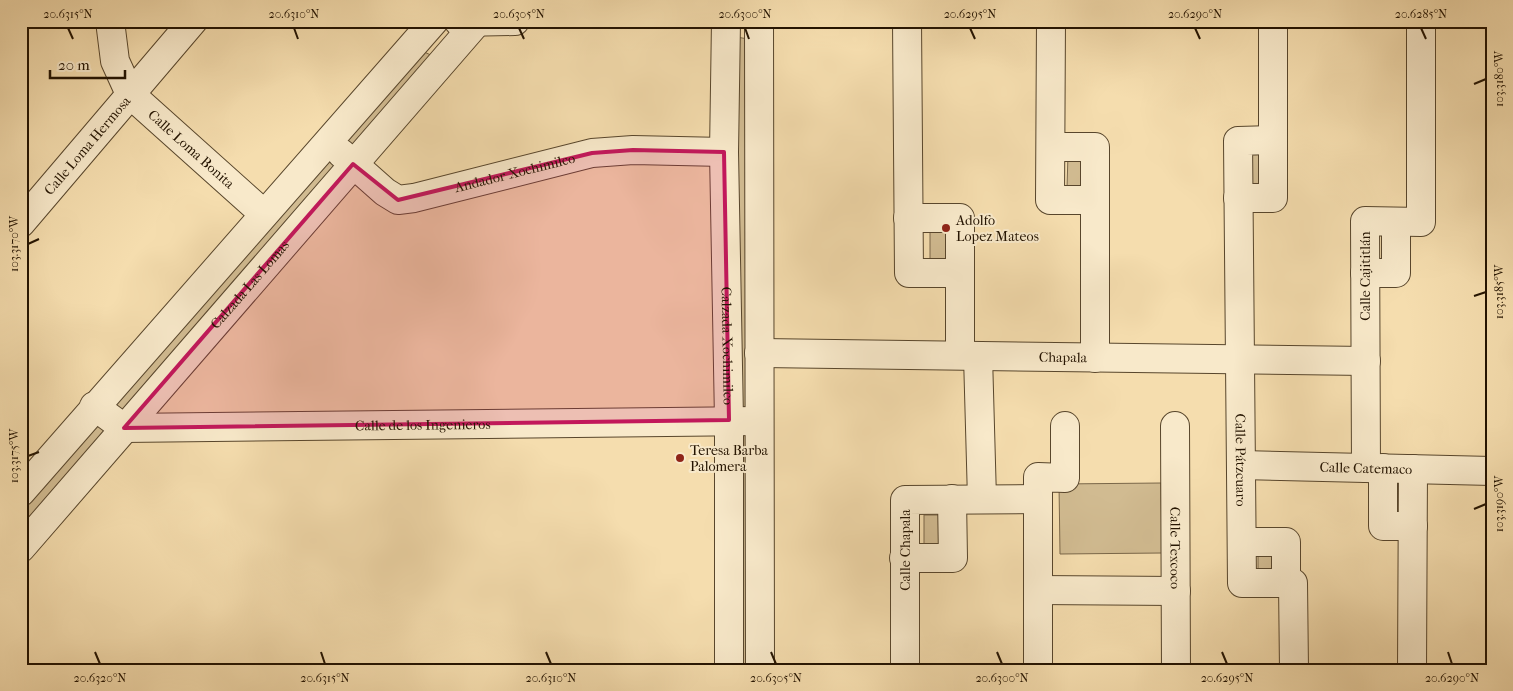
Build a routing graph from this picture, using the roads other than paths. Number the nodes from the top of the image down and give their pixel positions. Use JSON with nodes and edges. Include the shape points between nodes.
{"nodes":[{"id":1,"x":110,"y":21,"type":"edge"},
{"id":2,"x":192,"y":21,"type":"edge"},
{"id":3,"x":478,"y":21,"type":"edge"},
{"id":4,"x":515,"y":21,"type":"edge"},
{"id":5,"x":726,"y":21,"type":"edge"},
{"id":6,"x":759,"y":21,"type":"edge"},
{"id":7,"x":907,"y":21,"type":"edge"},
{"id":8,"x":1051,"y":21,"type":"edge"},
{"id":9,"x":1273,"y":21,"type":"edge"},
{"id":10,"x":1421,"y":21,"type":"edge"},
{"id":11,"x":433,"y":22,"type":"edge"},
{"id":12,"x":130,"y":94,"type":"junction"},
{"id":13,"x":328,"y":141,"type":"junction"},
{"id":14,"x":1051,"y":146,"type":"junction"},
{"id":15,"x":724,"y":152,"type":"junction"},
{"id":16,"x":353,"y":164,"type":"junction"},
{"id":17,"x":1095,"y":200,"type":"junction"},
{"id":18,"x":264,"y":214,"type":"junction"},
{"id":19,"x":908,"y":218,"type":"junction"},
{"id":20,"x":21,"y":222,"type":"edge"},
{"id":21,"x":960,"y":273,"type":"junction"},
{"id":22,"x":759,"y":353,"type":"junction"},
{"id":23,"x":969,"y":356,"type":"junction"},
{"id":24,"x":1095,"y":358,"type":"junction"},
{"id":25,"x":1240,"y":358,"type":"junction"},
{"id":26,"x":1366,"y":361,"type":"junction"},
{"id":27,"x":94,"y":406,"type":"junction"},
{"id":28,"x":729,"y":420,"type":"junction"},
{"id":29,"x":758,"y":421,"type":"junction"},
{"id":30,"x":1065,"y":426,"type":"dead end"},
{"id":31,"x":1175,"y":426,"type":"dead end"},
{"id":32,"x":124,"y":428,"type":"junction"},
{"id":33,"x":1241,"y":466,"type":"junction"},
{"id":34,"x":1375,"y":468,"type":"junction"},
{"id":35,"x":1413,"y":469,"type":"junction"},
{"id":36,"x":1492,"y":471,"type":"edge"},
{"id":37,"x":21,"y":492,"type":"edge"},
{"id":38,"x":982,"y":498,"type":"junction"},
{"id":39,"x":952,"y":499,"type":"junction"},
{"id":40,"x":1038,"y":499,"type":"junction"},
{"id":41,"x":1413,"y":526,"type":"junction"},
{"id":42,"x":1242,"y":542,"type":"junction"},
{"id":43,"x":21,"y":548,"type":"edge"},
{"id":44,"x":904,"y":558,"type":"junction"},
{"id":45,"x":1286,"y":583,"type":"junction"},
{"id":46,"x":1038,"y":590,"type":"junction"},
{"id":47,"x":1176,"y":591,"type":"junction"},
{"id":48,"x":729,"y":670,"type":"edge"},
{"id":49,"x":760,"y":670,"type":"edge"},
{"id":50,"x":905,"y":670,"type":"edge"},
{"id":51,"x":1038,"y":670,"type":"edge"},
{"id":52,"x":1176,"y":670,"type":"edge"},
{"id":53,"x":1294,"y":670,"type":"edge"},
{"id":54,"x":1412,"y":670,"type":"edge"}],
"edges":[{"from":1,"to":12,"type":"street","name":"Calle Loma Bonita","via":[[115,61]]},
{"from":2,"to":12,"type":"street","name":"Calle Loma Hermosa"},
{"from":3,"to":4,"type":"street"},
{"from":3,"to":11,"type":"street"},
{"from":3,"to":16,"type":"street","name":"Calzada Las Lomas"},
{"from":5,"to":15,"type":"street","name":"Calzada Xochimilco"},
{"from":6,"to":22,"type":"street"},
{"from":7,"to":19,"type":"street"},
{"from":8,"to":14,"type":"street"},
{"from":9,"to":25,"type":"street","name":"Calle Pátzcuaro","via":[[1273,140],[1238,141]]},
{"from":10,"to":26,"type":"street","name":"Calle Cajititlán","via":[[1421,222],[1365,221]]},
{"from":11,"to":13,"type":"street"},
{"from":12,"to":18,"type":"street","name":"Calle Loma Bonita"},
{"from":12,"to":20,"type":"street","name":"Calle Loma Hermosa"},
{"from":13,"to":16,"type":"street","name":"Andador Xochimilco"},
{"from":13,"to":18,"type":"street"},
{"from":14,"to":17,"type":"street","via":[[1095,146]]},
{"from":14,"to":17,"type":"street","via":[[1050,200]]},
{"from":15,"to":16,"type":"street","name":"Andador Xochimilco","via":[[633,150],[592,153],[398,200]]},
{"from":15,"to":28,"type":"street","name":"Calzada Xochimilco"},
{"from":16,"to":32,"type":"street","name":"Calzada Las Lomas"},
{"from":17,"to":24,"type":"street"},
{"from":18,"to":27,"type":"street"},
{"from":19,"to":21,"type":"street","via":[[909,273]]},
{"from":19,"to":21,"type":"street","via":[[960,218]]},
{"from":21,"to":23,"type":"street"},
{"from":22,"to":23,"type":"street","name":"Chapala"},
{"from":22,"to":29,"type":"street"},
{"from":23,"to":24,"type":"street","name":"Chapala"},
{"from":23,"to":38,"type":"street"},
{"from":24,"to":25,"type":"street","name":"Chapala"},
{"from":25,"to":26,"type":"street","name":"Chapala"},
{"from":25,"to":33,"type":"street","name":"Calle Pátzcuaro"},
{"from":26,"to":34,"type":"street","name":"Calle Cajititlán"},
{"from":27,"to":32,"type":"street"},
{"from":27,"to":37,"type":"street"},
{"from":28,"to":29,"type":"street","name":"Calle de los Ingenieros"},
{"from":28,"to":32,"type":"street","name":"Calle de los Ingenieros"},
{"from":28,"to":48,"type":"street","name":"Calzada Xochimilco"},
{"from":29,"to":49,"type":"street"},
{"from":30,"to":40,"type":"street","via":[[1065,478],[1038,478]]},
{"from":31,"to":47,"type":"street","name":"Calle Texcoco"},
{"from":32,"to":43,"type":"street","name":"Calzada Las Lomas"},
{"from":33,"to":34,"type":"street","name":"Calle Catemaco"},
{"from":33,"to":42,"type":"street","name":"Calle Pátzcuaro"},
{"from":34,"to":35,"type":"street","name":"Calle Catemaco"},
{"from":34,"to":41,"type":"street","name":"Calle Cajititlán","via":[[1383,526]]},
{"from":35,"to":36,"type":"street","name":"Calle Catemaco"},
{"from":35,"to":41,"type":"street"},
{"from":38,"to":39,"type":"street","name":"Calle Chapala"},
{"from":38,"to":40,"type":"street","name":"Calle Chapala"},
{"from":39,"to":44,"type":"street","name":"Calle Chapala","via":[[905,500]]},
{"from":39,"to":44,"type":"street","via":[[953,558]]},
{"from":40,"to":46,"type":"street"},
{"from":41,"to":54,"type":"street"},
{"from":42,"to":45,"type":"street","name":"Calle Pátzcuaro","via":[[1242,583]]},
{"from":42,"to":45,"type":"street","via":[[1286,542]]},
{"from":44,"to":50,"type":"street","name":"Calle Chapala"},
{"from":45,"to":53,"type":"street","via":[[1293,583]]},
{"from":46,"to":47,"type":"street"},
{"from":46,"to":51,"type":"street"},
{"from":47,"to":52,"type":"street","name":"Calle Texcoco"}]}
